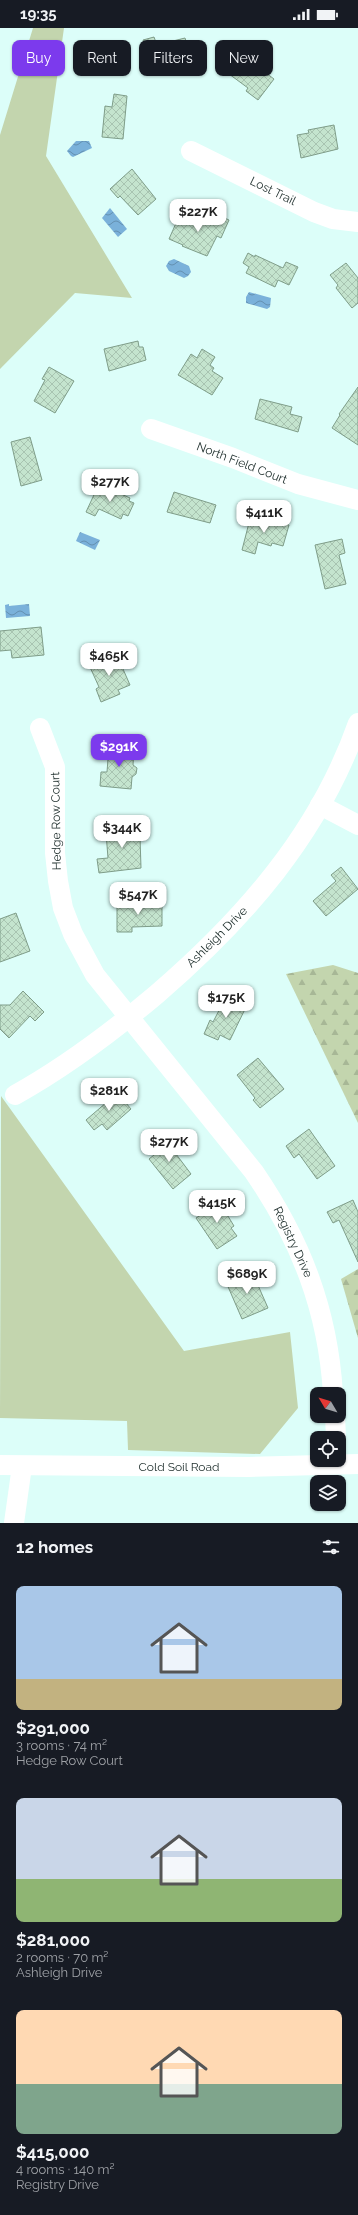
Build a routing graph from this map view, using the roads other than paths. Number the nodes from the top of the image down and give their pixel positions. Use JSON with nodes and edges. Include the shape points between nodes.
{"nodes":[{"id":1,"x":191,"y":151,"type":"dead end"},
{"id":2,"x":358,"y":222,"type":"edge"},
{"id":3,"x":151,"y":429,"type":"dead end"},
{"id":4,"x":358,"y":500,"type":"edge"},
{"id":5,"x":358,"y":723,"type":"edge"},
{"id":6,"x":40,"y":728,"type":"dead end"},
{"id":7,"x":320,"y":805,"type":"junction"},
{"id":8,"x":358,"y":825,"type":"edge"},
{"id":9,"x":129,"y":1018,"type":"junction"},
{"id":10,"x":15,"y":1095,"type":"dead end"},
{"id":11,"x":332,"y":1387,"type":"edge"},
{"id":12,"x":346,"y":1463,"type":"edge"},
{"id":13,"x":310,"y":1464,"type":"edge"},
{"id":14,"x":358,"y":1464,"type":"edge"},
{"id":15,"x":0,"y":1465,"type":"edge"},
{"id":16,"x":22,"y":1466,"type":"junction"},
{"id":17,"x":14,"y":1523,"type":"edge"}],
"edges":[{"from":1,"to":2,"type":"street","name":"Lost Trail","via":[[314,212],[333,219]]},
{"from":3,"to":4,"type":"street","name":"North Field Court","via":[[298,484]]},
{"from":5,"to":7,"type":"street","name":"Ashleigh Drive"},
{"from":6,"to":9,"type":"street","name":"Hedge Row Court","via":[[55,767],[55,853],[63,908],[83,955],[95,975]]},
{"from":7,"to":8,"type":"street"},
{"from":7,"to":9,"type":"street","name":"Ashleigh Drive","via":[[291,851],[231,926],[200,957]]},
{"from":9,"to":10,"type":"street","name":"Ashleigh Drive","via":[[82,1055]]},
{"from":9,"to":11,"type":"street","name":"Registry Drive","via":[[254,1172],[291,1231],[316,1296],[325,1330]]},
{"from":12,"to":14,"type":"street","name":"Cold Soil Road"},
{"from":13,"to":16,"type":"street","name":"Cold Soil Road","via":[[249,1467]]},
{"from":15,"to":16,"type":"street","name":"Cold Soil Road"},
{"from":16,"to":17,"type":"street"}]}
